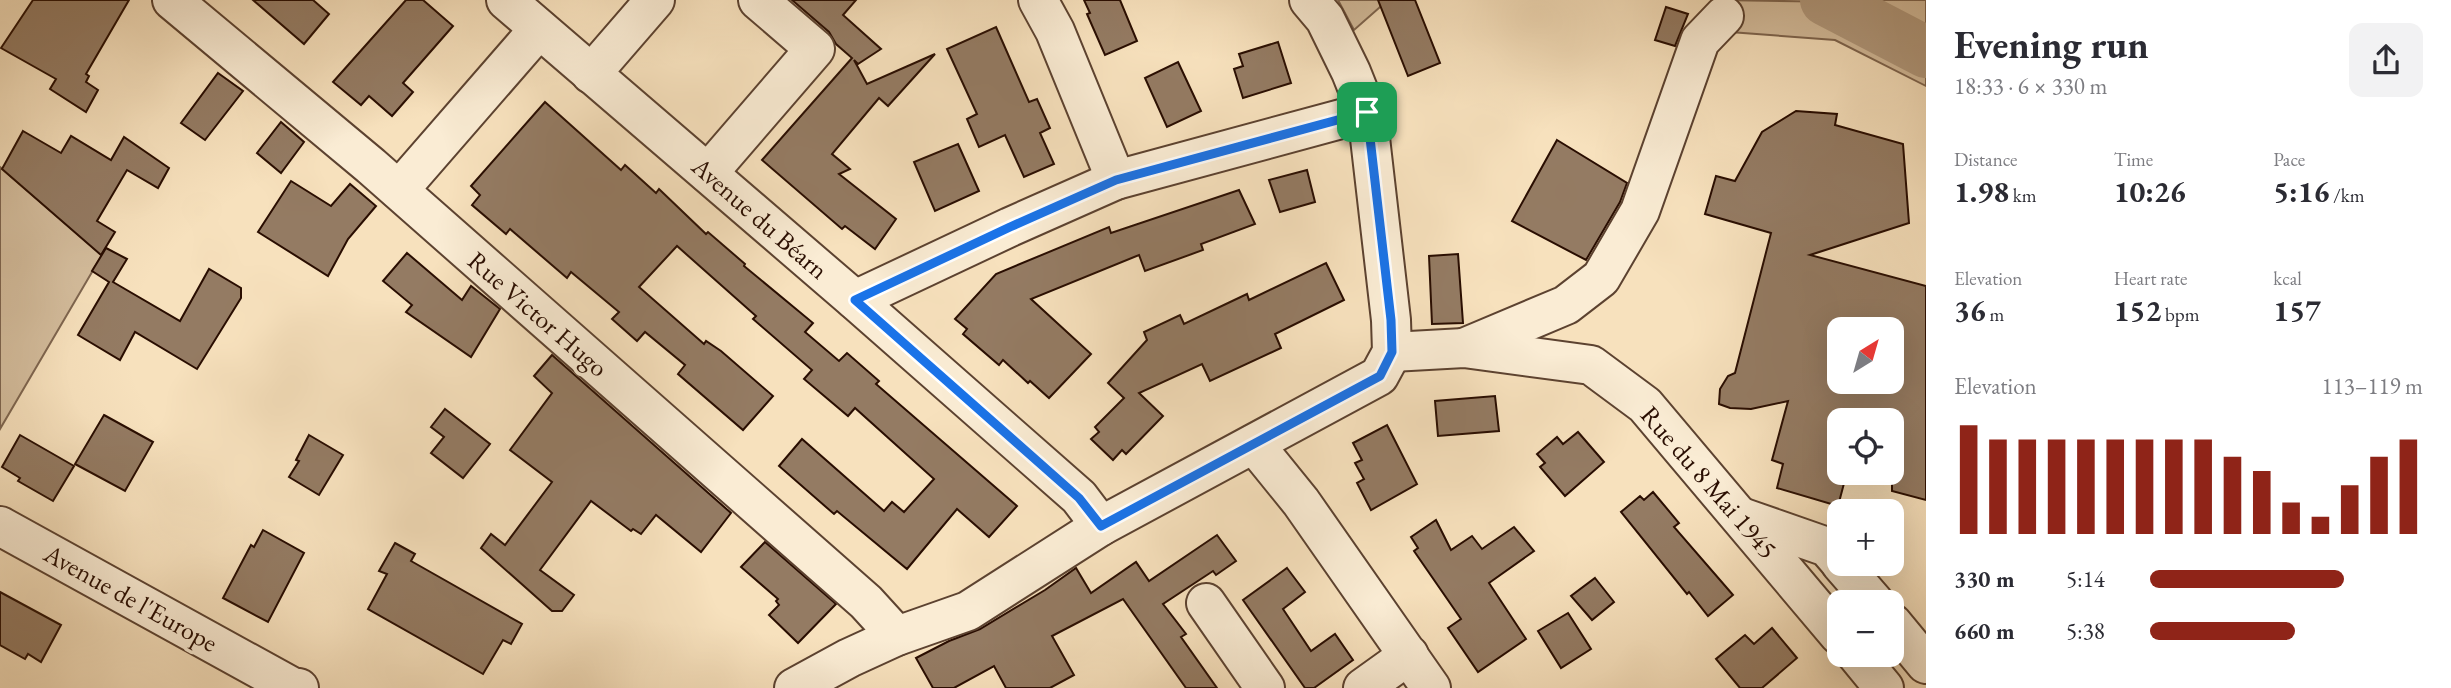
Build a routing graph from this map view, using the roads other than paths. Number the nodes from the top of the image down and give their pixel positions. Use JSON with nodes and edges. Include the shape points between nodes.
{"nodes":[{"id":1,"x":172,"y":0,"type":"edge"},
{"id":2,"x":506,"y":0,"type":"edge"},
{"id":3,"x":655,"y":0,"type":"edge"},
{"id":4,"x":758,"y":0,"type":"edge"},
{"id":5,"x":1038,"y":0,"type":"edge"},
{"id":6,"x":1309,"y":0,"type":"edge"},
{"id":7,"x":1724,"y":16,"type":"dead end"},
{"id":8,"x":539,"y":29,"type":"junction"},
{"id":9,"x":591,"y":74,"type":"junction"},
{"id":10,"x":1367,"y":112,"type":"junction"},
{"id":11,"x":708,"y":173,"type":"junction"},
{"id":12,"x":1116,"y":180,"type":"junction"},
{"id":13,"x":399,"y":190,"type":"junction"},
{"id":14,"x":855,"y":300,"type":"junction"},
{"id":15,"x":1464,"y":348,"type":"junction"},
{"id":16,"x":1392,"y":352,"type":"junction"},
{"id":17,"x":1254,"y":444,"type":"junction"},
{"id":18,"x":1741,"y":517,"type":"junction"},
{"id":19,"x":0,"y":526,"type":"edge"},
{"id":20,"x":1101,"y":526,"type":"junction"},
{"id":21,"x":1827,"y":547,"type":"edge"},
{"id":22,"x":1852,"y":576,"type":"edge"},
{"id":23,"x":1864,"y":590,"type":"edge"},
{"id":24,"x":1206,"y":603,"type":"dead end"},
{"id":25,"x":1827,"y":621,"type":"edge"},
{"id":26,"x":897,"y":636,"type":"junction"},
{"id":27,"x":1904,"y":637,"type":"edge"},
{"id":28,"x":1409,"y":656,"type":"junction"},
{"id":29,"x":1926,"y":664,"type":"edge"},
{"id":30,"x":1867,"y":667,"type":"edge"},
{"id":31,"x":299,"y":688,"type":"edge"},
{"id":32,"x":794,"y":688,"type":"edge"},
{"id":33,"x":1265,"y":688,"type":"edge"},
{"id":34,"x":1363,"y":688,"type":"edge"},
{"id":35,"x":1431,"y":688,"type":"edge"},
{"id":36,"x":1884,"y":688,"type":"edge"}],
"edges":[{"from":1,"to":13,"type":"street","name":"Rue Victor Hugo"},
{"from":2,"to":8,"type":"street","name":"Avenue du Béarn"},
{"from":3,"to":9,"type":"street"},
{"from":4,"to":11,"type":"street","via":[[815,49]]},
{"from":5,"to":12,"type":"street","via":[[1055,30]]},
{"from":6,"to":10,"type":"street","via":[[1325,19]]},
{"from":7,"to":15,"type":"street","via":[[1700,41],[1640,211],[1601,278],[1566,305]]},
{"from":8,"to":9,"type":"street","name":"Avenue du Béarn"},
{"from":8,"to":13,"type":"street"},
{"from":9,"to":11,"type":"street","name":"Avenue du Béarn"},
{"from":10,"to":12,"type":"street"},
{"from":10,"to":16,"type":"street"},
{"from":11,"to":14,"type":"street","name":"Avenue du Béarn"},
{"from":12,"to":14,"type":"street"},
{"from":13,"to":26,"type":"street","name":"Rue Victor Hugo","via":[[866,602]]},
{"from":14,"to":20,"type":"street","name":"Avenue du Béarn","via":[[1079,498]]},
{"from":15,"to":16,"type":"street","name":"Rue du 8 Mai 1945"},
{"from":15,"to":18,"type":"street","name":"Rue du 8 Mai 1945","via":[[1591,365],[1645,405]]},
{"from":16,"to":17,"type":"street","via":[[1380,376]]},
{"from":17,"to":20,"type":"street"},
{"from":17,"to":28,"type":"street","via":[[1301,502]]},
{"from":18,"to":21,"type":"street"},
{"from":18,"to":25,"type":"street","name":"Rue du 8 Mai 1945"},
{"from":19,"to":31,"type":"street","name":"Avenue de l'Europe"},
{"from":20,"to":26,"type":"street","via":[[968,611]]},
{"from":22,"to":23,"type":"street"},
{"from":24,"to":33,"type":"street"},
{"from":26,"to":32,"type":"street"},
{"from":27,"to":29,"type":"street"},
{"from":28,"to":34,"type":"street"},
{"from":28,"to":35,"type":"street"},
{"from":30,"to":36,"type":"street"}]}
